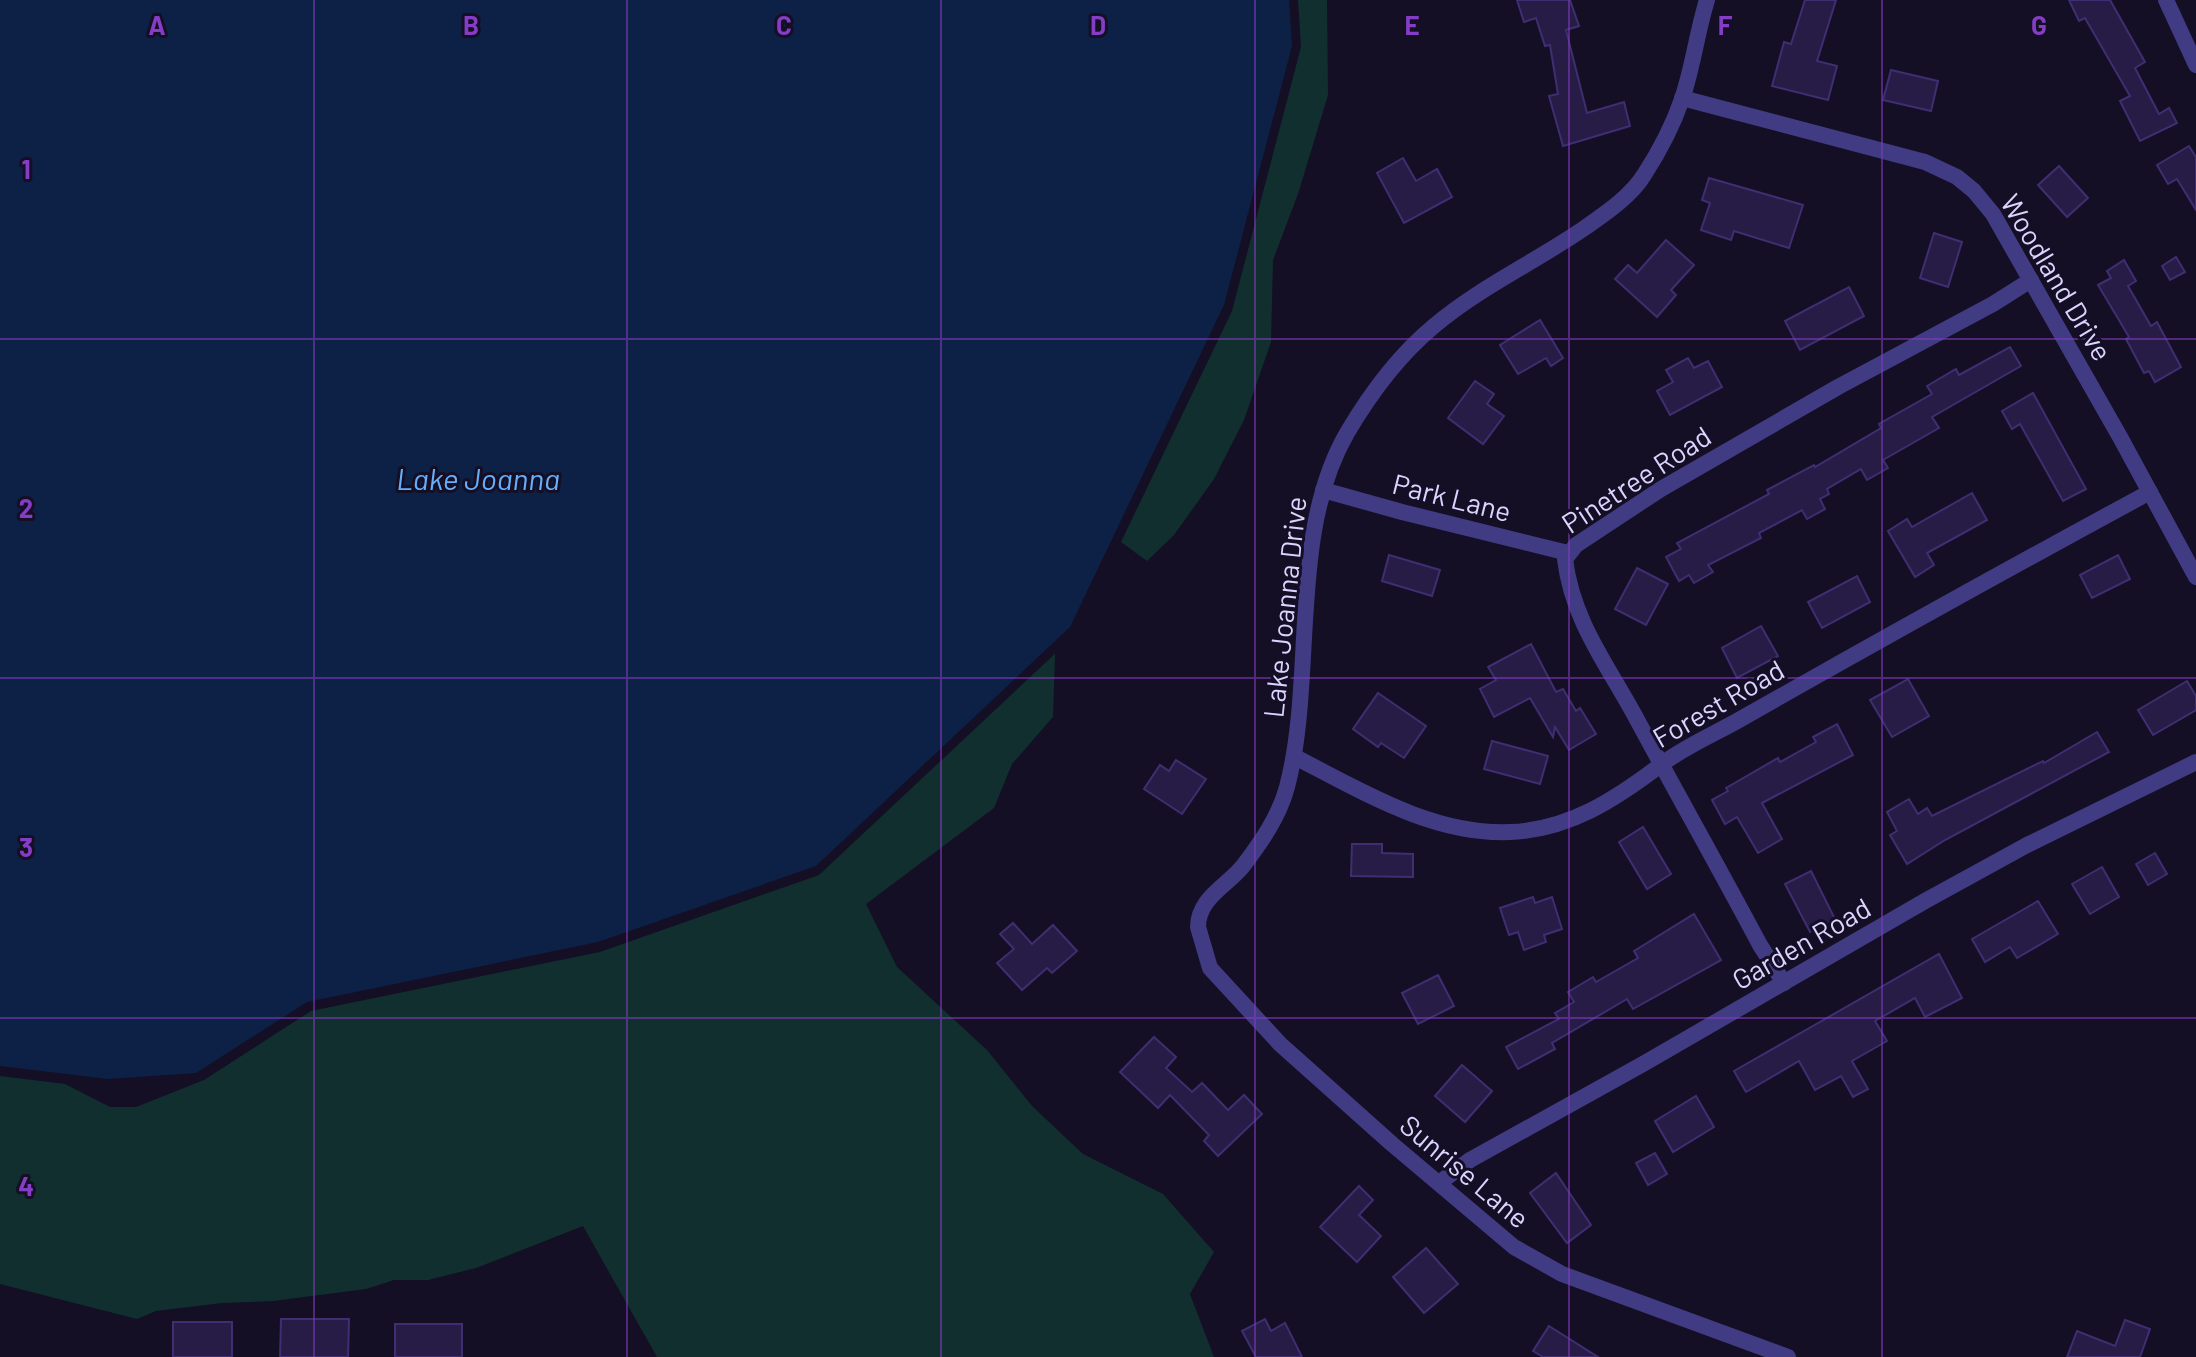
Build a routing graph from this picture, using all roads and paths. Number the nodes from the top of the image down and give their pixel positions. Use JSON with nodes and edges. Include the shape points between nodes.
{"nodes":[{"id":1,"x":1707,"y":0,"type":"edge"},
{"id":2,"x":2166,"y":0,"type":"edge"},
{"id":3,"x":2196,"y":65,"type":"edge"},
{"id":4,"x":1682,"y":98,"type":"junction"},
{"id":5,"x":2031,"y":280,"type":"junction"},
{"id":6,"x":1323,"y":490,"type":"junction"},
{"id":7,"x":2150,"y":492,"type":"junction"},
{"id":8,"x":1568,"y":553,"type":"junction"},
{"id":9,"x":2196,"y":577,"type":"edge"},
{"id":10,"x":1295,"y":757,"type":"junction"},
{"id":11,"x":2196,"y":762,"type":"edge"},
{"id":12,"x":1661,"y":764,"type":"junction"},
{"id":13,"x":1199,"y":915,"type":"joint"},
{"id":14,"x":1784,"y":983,"type":"junction"},
{"id":15,"x":1439,"y":1183,"type":"junction"},
{"id":16,"x":1788,"y":1357,"type":"edge"}],
"edges":[{"from":1,"to":4,"type":"street","name":"Lake Joanna Drive"},
{"from":2,"to":3,"type":"street"},
{"from":4,"to":5,"type":"street","name":"Woodland Drive","via":[[1883,149],[1957,177],[1993,214]]},
{"from":4,"to":6,"type":"street","name":"Lake Joanna Drive","via":[[1644,175],[1620,201],[1434,326],[1403,357],[1347,434]]},
{"from":5,"to":7,"type":"street","name":"Woodland Drive"},
{"from":5,"to":8,"type":"street","name":"Pinetree Road","via":[[1675,481]]},
{"from":6,"to":8,"type":"street","name":"Park Lane"},
{"from":6,"to":10,"type":"street","name":"Lake Joanna Drive","via":[[1302,643]]},
{"from":7,"to":9,"type":"street","name":"Woodland Drive"},
{"from":7,"to":12,"type":"street","name":"Forest Road"},
{"from":8,"to":12,"type":"street","name":"Pinetree Road","via":[[1567,576],[1593,647]]},
{"from":10,"to":12,"type":"street","name":"Forest Road","via":[[1441,824],[1510,832],[1545,828],[1591,812]]},
{"from":10,"to":13,"type":"street","name":"Lake Joanna Drive","via":[[1269,829]]},
{"from":11,"to":14,"type":"street","name":"Garden Road","via":[[1976,873]]},
{"from":12,"to":14,"type":"street","name":"Pinetree Road"},
{"from":13,"to":15,"type":"street","name":"Sunrise Lane","via":[[1204,955],[1217,978],[1280,1044]]},
{"from":14,"to":15,"type":"street","name":"Garden Road","via":[[1470,1160]]},
{"from":15,"to":16,"type":"street","name":"Sunrise Lane","via":[[1514,1247],[1562,1274]]}]}
